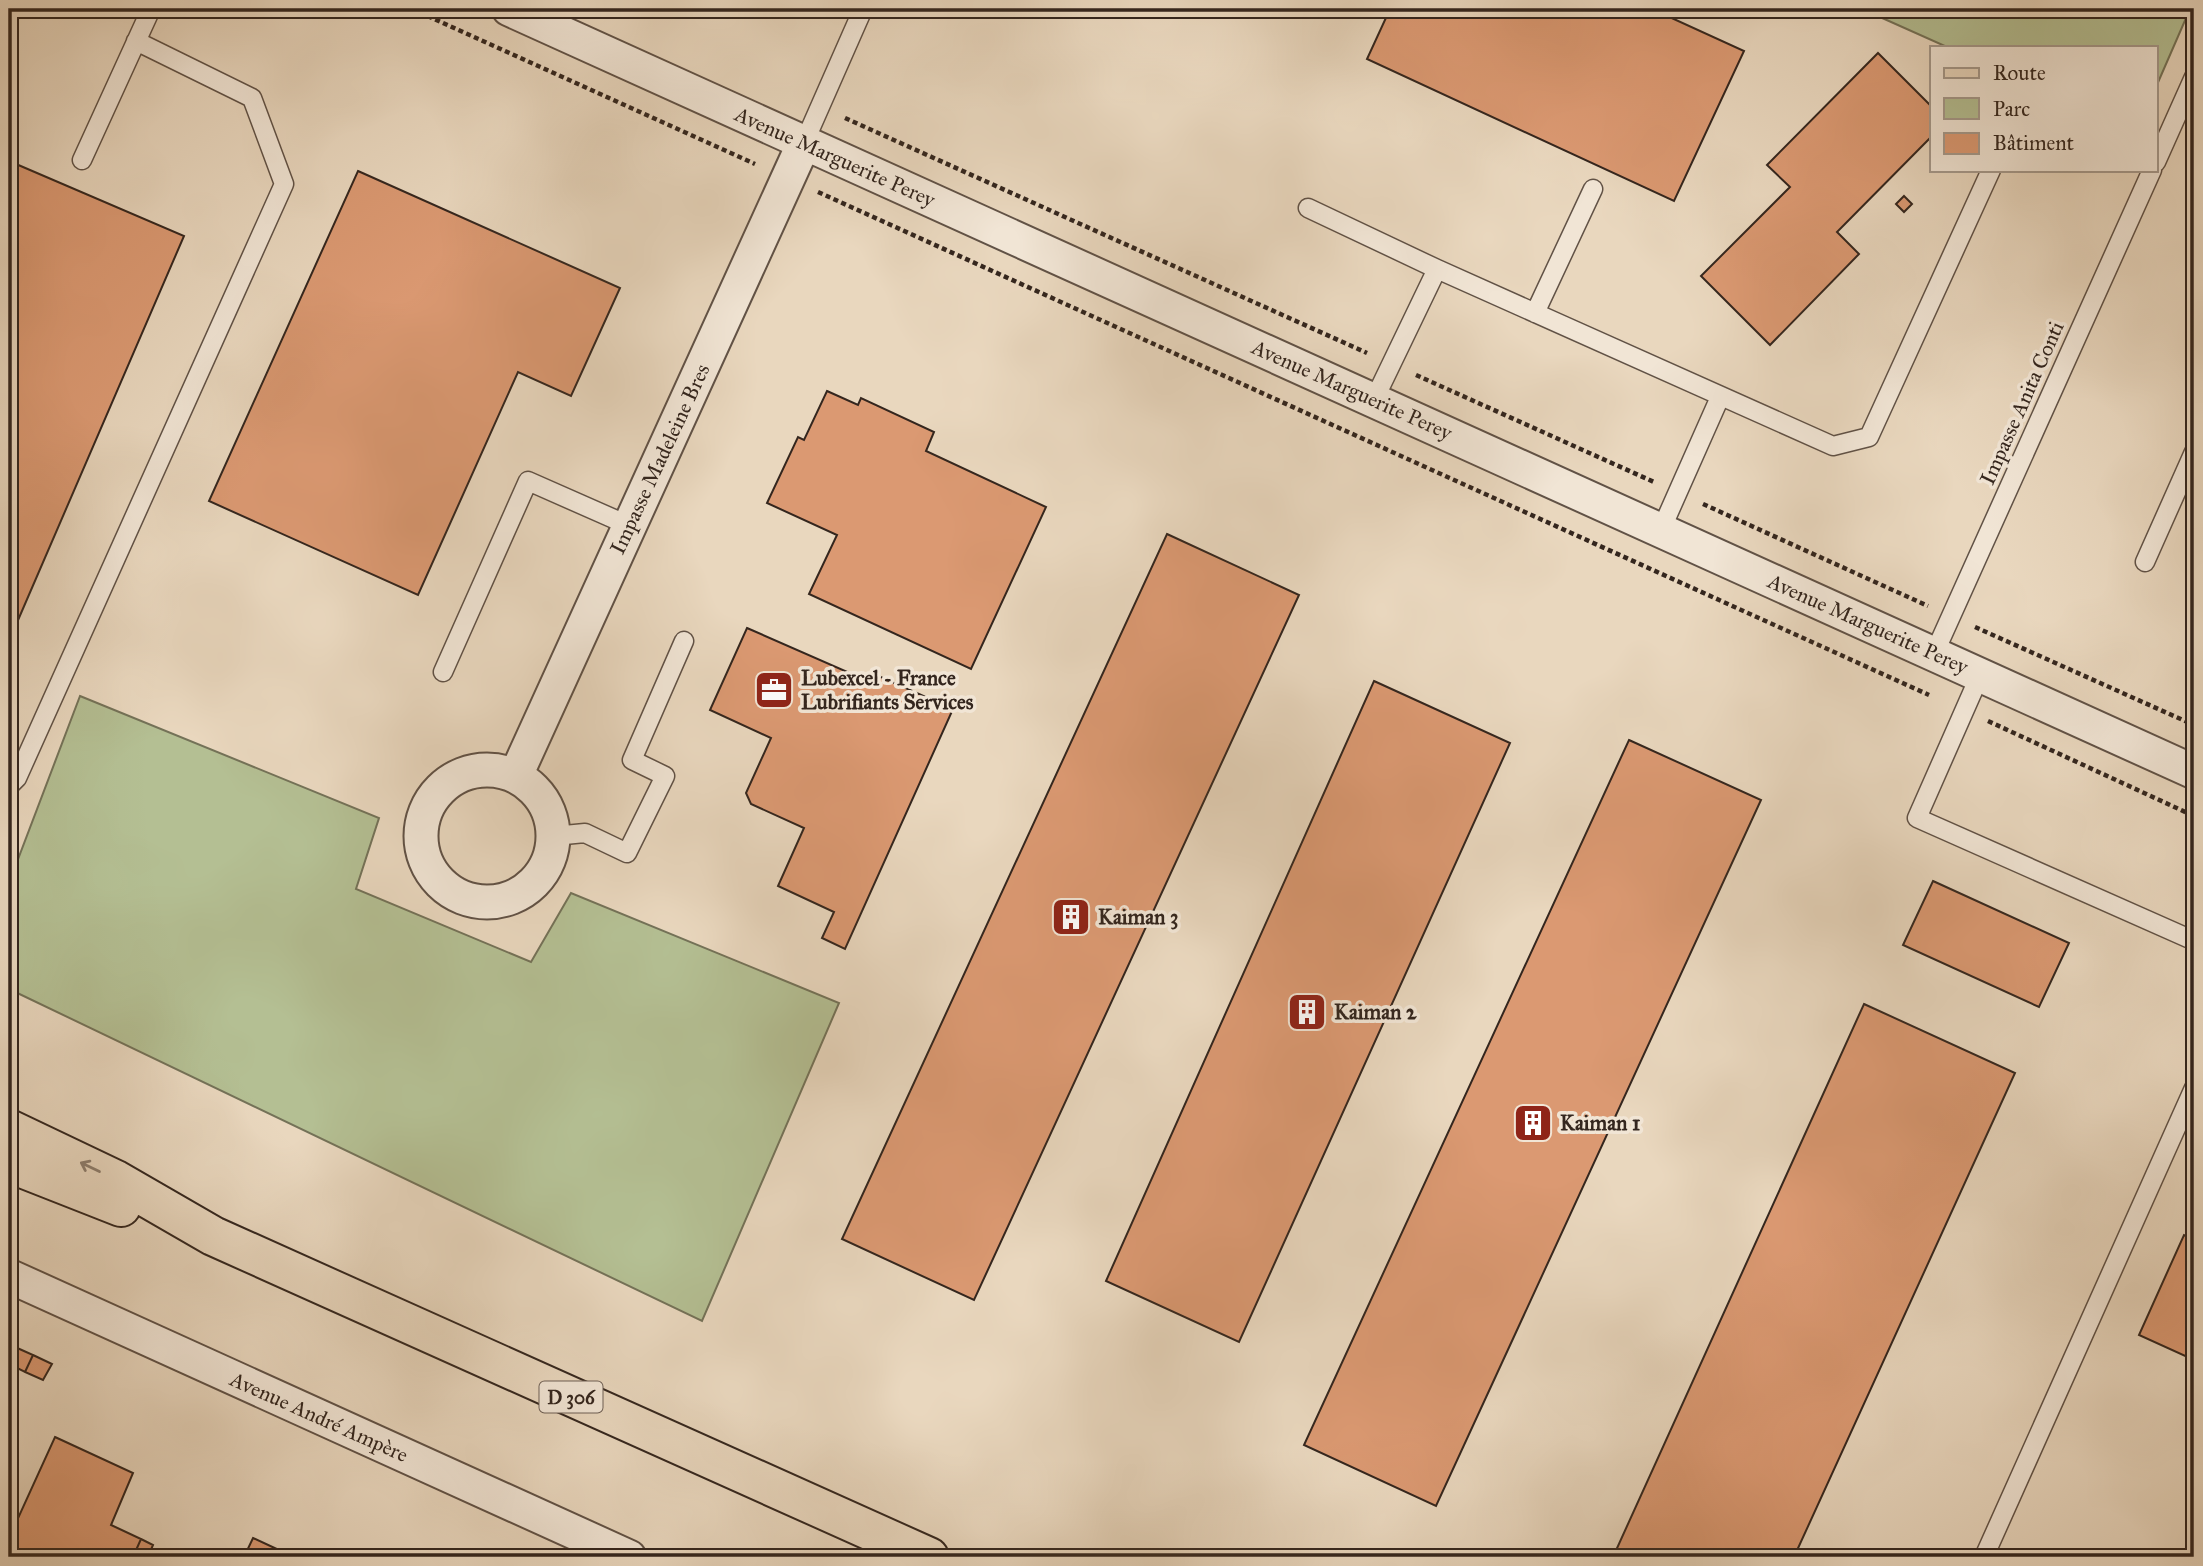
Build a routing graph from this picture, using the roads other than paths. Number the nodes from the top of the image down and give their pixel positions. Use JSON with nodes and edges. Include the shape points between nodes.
{"nodes":[{"id":1,"x":12,"y":9,"type":"edge"},
{"id":2,"x":151,"y":9,"type":"edge"},
{"id":3,"x":509,"y":9,"type":"edge"},
{"id":4,"x":863,"y":9,"type":"edge"},
{"id":5,"x":9,"y":16,"type":"edge"},
{"id":6,"x":136,"y":41,"type":"junction"},
{"id":7,"x":2194,"y":77,"type":"edge"},
{"id":8,"x":804,"y":143,"type":"junction"},
{"id":9,"x":2158,"y":158,"type":"edge"},
{"id":10,"x":82,"y":160,"type":"dead end"},
{"id":11,"x":1990,"y":172,"type":"edge"},
{"id":12,"x":2151,"y":172,"type":"edge"},
{"id":13,"x":1593,"y":189,"type":"dead end"},
{"id":14,"x":1308,"y":208,"type":"dead end"},
{"id":15,"x":1437,"y":269,"type":"junction"},
{"id":16,"x":1535,"y":313,"type":"junction"},
{"id":17,"x":1720,"y":397,"type":"junction"},
{"id":18,"x":1374,"y":400,"type":"junction"},
{"id":19,"x":2194,"y":452,"type":"edge"},
{"id":20,"x":630,"y":526,"type":"junction"},
{"id":21,"x":1661,"y":530,"type":"junction"},
{"id":22,"x":2145,"y":562,"type":"dead end"},
{"id":23,"x":684,"y":641,"type":"dead end"},
{"id":24,"x":1934,"y":654,"type":"junction"},
{"id":25,"x":443,"y":672,"type":"dead end"},
{"id":26,"x":1980,"y":675,"type":"junction"},
{"id":27,"x":2194,"y":772,"type":"edge"},
{"id":28,"x":516,"y":775,"type":"junction"},
{"id":29,"x":9,"y":786,"type":"edge"},
{"id":30,"x":554,"y":836,"type":"junction"},
{"id":31,"x":2190,"y":939,"type":"dead end"},
{"id":32,"x":2194,"y":1088,"type":"edge"},
{"id":33,"x":9,"y":1129,"type":"edge"},
{"id":34,"x":9,"y":1163,"type":"edge"},
{"id":35,"x":213,"y":1236,"type":"junction"},
{"id":36,"x":9,"y":1276,"type":"edge"},
{"id":37,"x":629,"y":1557,"type":"edge"},
{"id":38,"x":929,"y":1557,"type":"edge"},
{"id":39,"x":1984,"y":1557,"type":"edge"}],
"edges":[{"from":1,"to":5,"type":"lane"},
{"from":2,"to":6,"type":"lane"},
{"from":3,"to":8,"type":"street","name":"Avenue Marguerite Perey"},
{"from":4,"to":8,"type":"lane"},
{"from":6,"to":10,"type":"lane"},
{"from":6,"to":29,"type":"lane","via":[[252,98],[284,184]]},
{"from":7,"to":9,"type":"lane"},
{"from":8,"to":18,"type":"street","name":"Avenue Marguerite Perey"},
{"from":8,"to":20,"type":"street","name":"Impasse Madeleine Bres"},
{"from":11,"to":17,"type":"lane","via":[[1869,438],[1833,446]]},
{"from":12,"to":24,"type":"lane","name":"Impasse Anita Conti"},
{"from":13,"to":16,"type":"lane"},
{"from":14,"to":15,"type":"lane"},
{"from":15,"to":16,"type":"lane"},
{"from":15,"to":18,"type":"lane"},
{"from":16,"to":17,"type":"lane"},
{"from":17,"to":21,"type":"lane"},
{"from":18,"to":21,"type":"street","name":"Avenue Marguerite Perey"},
{"from":19,"to":22,"type":"lane"},
{"from":20,"to":25,"type":"lane","via":[[528,481]]},
{"from":20,"to":28,"type":"street","name":"Impasse Madeleine Bres"},
{"from":21,"to":24,"type":"street","name":"Avenue Marguerite Perey"},
{"from":23,"to":30,"type":"lane","via":[[632,760],[665,776],[627,853],[585,833]]},
{"from":24,"to":26,"type":"street","name":"Avenue Marguerite Perey"},
{"from":26,"to":27,"type":"street","name":"Avenue Marguerite Perey"},
{"from":26,"to":31,"type":"lane","via":[[1917,818]]},
{"from":28,"to":30,"type":"street","via":[[544,800]]},
{"from":28,"to":30,"type":"street","via":[[478,770],[444,785],[423,817],[423,855],[431,872],[443,887],[460,897],[478,902],[515,897],[544,873]]},
{"from":32,"to":39,"type":"lane"},
{"from":35,"to":33,"type":"main road","number":"D 306","one_way":true,"via":[[116,1180]]},
{"from":34,"to":35,"type":"main road","number":"D 306","via":[[101,1201]]},
{"from":35,"to":38,"type":"main road","number":"D 306"},
{"from":36,"to":37,"type":"street","name":"Avenue André Ampère"}]}
